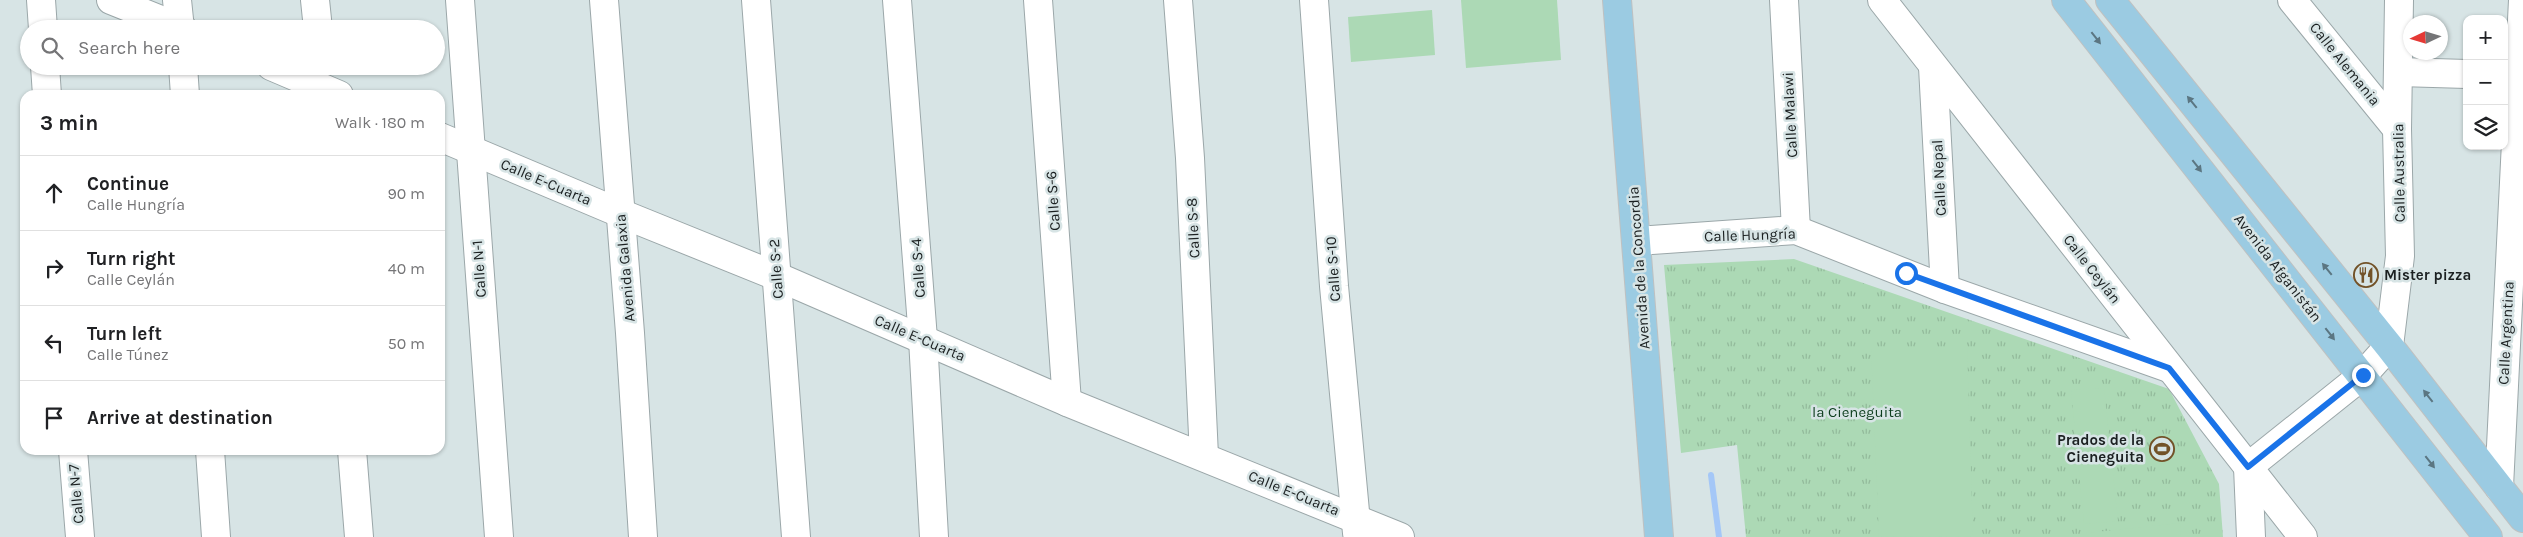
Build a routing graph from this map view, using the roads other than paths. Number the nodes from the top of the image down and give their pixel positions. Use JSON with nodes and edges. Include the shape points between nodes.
{"nodes":[{"id":1,"x":41,"y":0,"type":"edge"},
{"id":2,"x":111,"y":0,"type":"edge"},
{"id":3,"x":177,"y":0,"type":"edge"},
{"id":4,"x":315,"y":0,"type":"edge"},
{"id":5,"x":460,"y":0,"type":"edge"},
{"id":6,"x":604,"y":0,"type":"edge"},
{"id":7,"x":756,"y":0,"type":"edge"},
{"id":8,"x":897,"y":0,"type":"edge"},
{"id":9,"x":1038,"y":0,"type":"edge"},
{"id":10,"x":1178,"y":0,"type":"edge"},
{"id":11,"x":1314,"y":0,"type":"edge"},
{"id":12,"x":1617,"y":0,"type":"edge"},
{"id":13,"x":1784,"y":0,"type":"edge"},
{"id":14,"x":1882,"y":0,"type":"edge"},
{"id":15,"x":2066,"y":0,"type":"edge"},
{"id":16,"x":2110,"y":0,"type":"edge"},
{"id":17,"x":2292,"y":0,"type":"edge"},
{"id":18,"x":2399,"y":0,"type":"edge"},
{"id":19,"x":2522,"y":0,"type":"edge"},
{"id":20,"x":42,"y":20,"type":"edge"},
{"id":21,"x":161,"y":20,"type":"edge"},
{"id":22,"x":180,"y":20,"type":"edge"},
{"id":23,"x":317,"y":20,"type":"edge"},
{"id":24,"x":1933,"y":68,"type":"junction"},
{"id":25,"x":2399,"y":72,"type":"junction"},
{"id":26,"x":2463,"y":74,"type":"edge"},
{"id":27,"x":46,"y":75,"type":"edge"},
{"id":28,"x":184,"y":75,"type":"edge"},
{"id":29,"x":296,"y":75,"type":"edge"},
{"id":30,"x":2515,"y":75,"type":"edge"},
{"id":31,"x":327,"y":86,"type":"edge"},
{"id":32,"x":47,"y":90,"type":"edge"},
{"id":33,"x":185,"y":90,"type":"edge"},
{"id":34,"x":2397,"y":129,"type":"junction"},
{"id":35,"x":445,"y":139,"type":"edge"},
{"id":36,"x":471,"y":150,"type":"junction"},
{"id":37,"x":620,"y":213,"type":"junction"},
{"id":38,"x":1796,"y":230,"type":"junction"},
{"id":39,"x":1637,"y":241,"type":"junction"},
{"id":40,"x":776,"y":276,"type":"junction"},
{"id":41,"x":1945,"y":289,"type":"junction"},
{"id":42,"x":923,"y":339,"type":"junction"},
{"id":43,"x":2389,"y":346,"type":"junction"},
{"id":44,"x":2169,"y":368,"type":"junction"},
{"id":45,"x":2363,"y":375,"type":"junction"},
{"id":46,"x":1067,"y":402,"type":"junction"},
{"id":47,"x":73,"y":455,"type":"edge"},
{"id":48,"x":210,"y":455,"type":"edge"},
{"id":49,"x":352,"y":455,"type":"edge"},
{"id":50,"x":1204,"y":456,"type":"junction"},
{"id":51,"x":2248,"y":467,"type":"junction"},
{"id":52,"x":2499,"y":487,"type":"junction"},
{"id":53,"x":2523,"y":518,"type":"edge"},
{"id":54,"x":1356,"y":527,"type":"edge"},
{"id":55,"x":80,"y":537,"type":"edge"},
{"id":56,"x":216,"y":537,"type":"edge"},
{"id":57,"x":359,"y":537,"type":"edge"},
{"id":58,"x":499,"y":537,"type":"edge"},
{"id":59,"x":643,"y":537,"type":"edge"},
{"id":60,"x":796,"y":537,"type":"edge"},
{"id":61,"x":934,"y":537,"type":"edge"},
{"id":62,"x":1400,"y":537,"type":"edge"},
{"id":63,"x":1659,"y":537,"type":"edge"},
{"id":64,"x":2251,"y":537,"type":"edge"},
{"id":65,"x":2303,"y":537,"type":"edge"},
{"id":66,"x":2488,"y":537,"type":"edge"}],
"edges":[{"from":1,"to":20,"type":"street"},
{"from":2,"to":21,"type":"street"},
{"from":3,"to":22,"type":"street"},
{"from":4,"to":23,"type":"street"},
{"from":5,"to":36,"type":"street","name":"Calle N-1"},
{"from":6,"to":37,"type":"street","name":"Avenida Galaxia"},
{"from":7,"to":40,"type":"street","name":"Calle S-2"},
{"from":8,"to":42,"type":"street","name":"Calle S-4"},
{"from":9,"to":46,"type":"street","name":"Calle S-6"},
{"from":10,"to":50,"type":"street","name":"Calle S-8","via":[[1190,158]]},
{"from":11,"to":54,"type":"street","name":"Calle S-10","via":[[1334,286]]},
{"from":12,"to":39,"type":"main road","name":"Avenida de la Concordia"},
{"from":13,"to":38,"type":"street","name":"Calle Malawi"},
{"from":14,"to":24,"type":"street","name":"Calle Ceylán"},
{"from":15,"to":45,"type":"main road","name":"Avenida Afganistán","one_way":true},
{"from":43,"to":16,"type":"main road","one_way":true},
{"from":17,"to":34,"type":"street","name":"Calle Alemania"},
{"from":18,"to":25,"type":"street","name":"Calle Australia"},
{"from":19,"to":30,"type":"street","name":"Calle Argentina"},
{"from":24,"to":41,"type":"street","name":"Calle Nepal"},
{"from":24,"to":44,"type":"street","name":"Calle Ceylán"},
{"from":25,"to":26,"type":"street"},
{"from":25,"to":34,"type":"street","name":"Calle Australia"},
{"from":27,"to":32,"type":"street"},
{"from":28,"to":33,"type":"street"},
{"from":29,"to":31,"type":"street"},
{"from":30,"to":52,"type":"street","name":"Calle Argentina"},
{"from":34,"to":43,"type":"street","name":"Calle Australia","via":[[2400,256]]},
{"from":35,"to":36,"type":"street","name":"Calle E-Cuarta"},
{"from":36,"to":37,"type":"street","name":"Calle E-Cuarta"},
{"from":36,"to":58,"type":"street","name":"Calle N-1"},
{"from":37,"to":40,"type":"street","name":"Calle E-Cuarta"},
{"from":37,"to":59,"type":"street","name":"Avenida Galaxia"},
{"from":38,"to":39,"type":"street","name":"Calle Hungría"},
{"from":38,"to":41,"type":"street","name":"Calle Hungría"},
{"from":39,"to":63,"type":"main road","name":"Avenida de la Concordia"},
{"from":40,"to":42,"type":"street","name":"Calle E-Cuarta"},
{"from":40,"to":60,"type":"street","name":"Calle S-2"},
{"from":41,"to":44,"type":"street","name":"Calle Hungría"},
{"from":42,"to":46,"type":"street","name":"Calle E-Cuarta"},
{"from":42,"to":61,"type":"street","name":"Calle S-4"},
{"from":43,"to":45,"type":"street"},
{"from":52,"to":43,"type":"main road","one_way":true},
{"from":44,"to":51,"type":"street","name":"Calle Ceylán"},
{"from":45,"to":51,"type":"street"},
{"from":45,"to":66,"type":"main road","name":"Avenida Afganistán","one_way":true},
{"from":46,"to":50,"type":"street","name":"Calle E-Cuarta"},
{"from":47,"to":55,"type":"street","name":"Calle N-7"},
{"from":48,"to":56,"type":"street"},
{"from":49,"to":57,"type":"street"},
{"from":50,"to":54,"type":"street","name":"Calle E-Cuarta"},
{"from":51,"to":64,"type":"street"},
{"from":51,"to":65,"type":"street","name":"Calle Ceylán"},
{"from":52,"to":53,"type":"main road"},
{"from":54,"to":62,"type":"street","name":"Calle E-Cuarta"}]}
